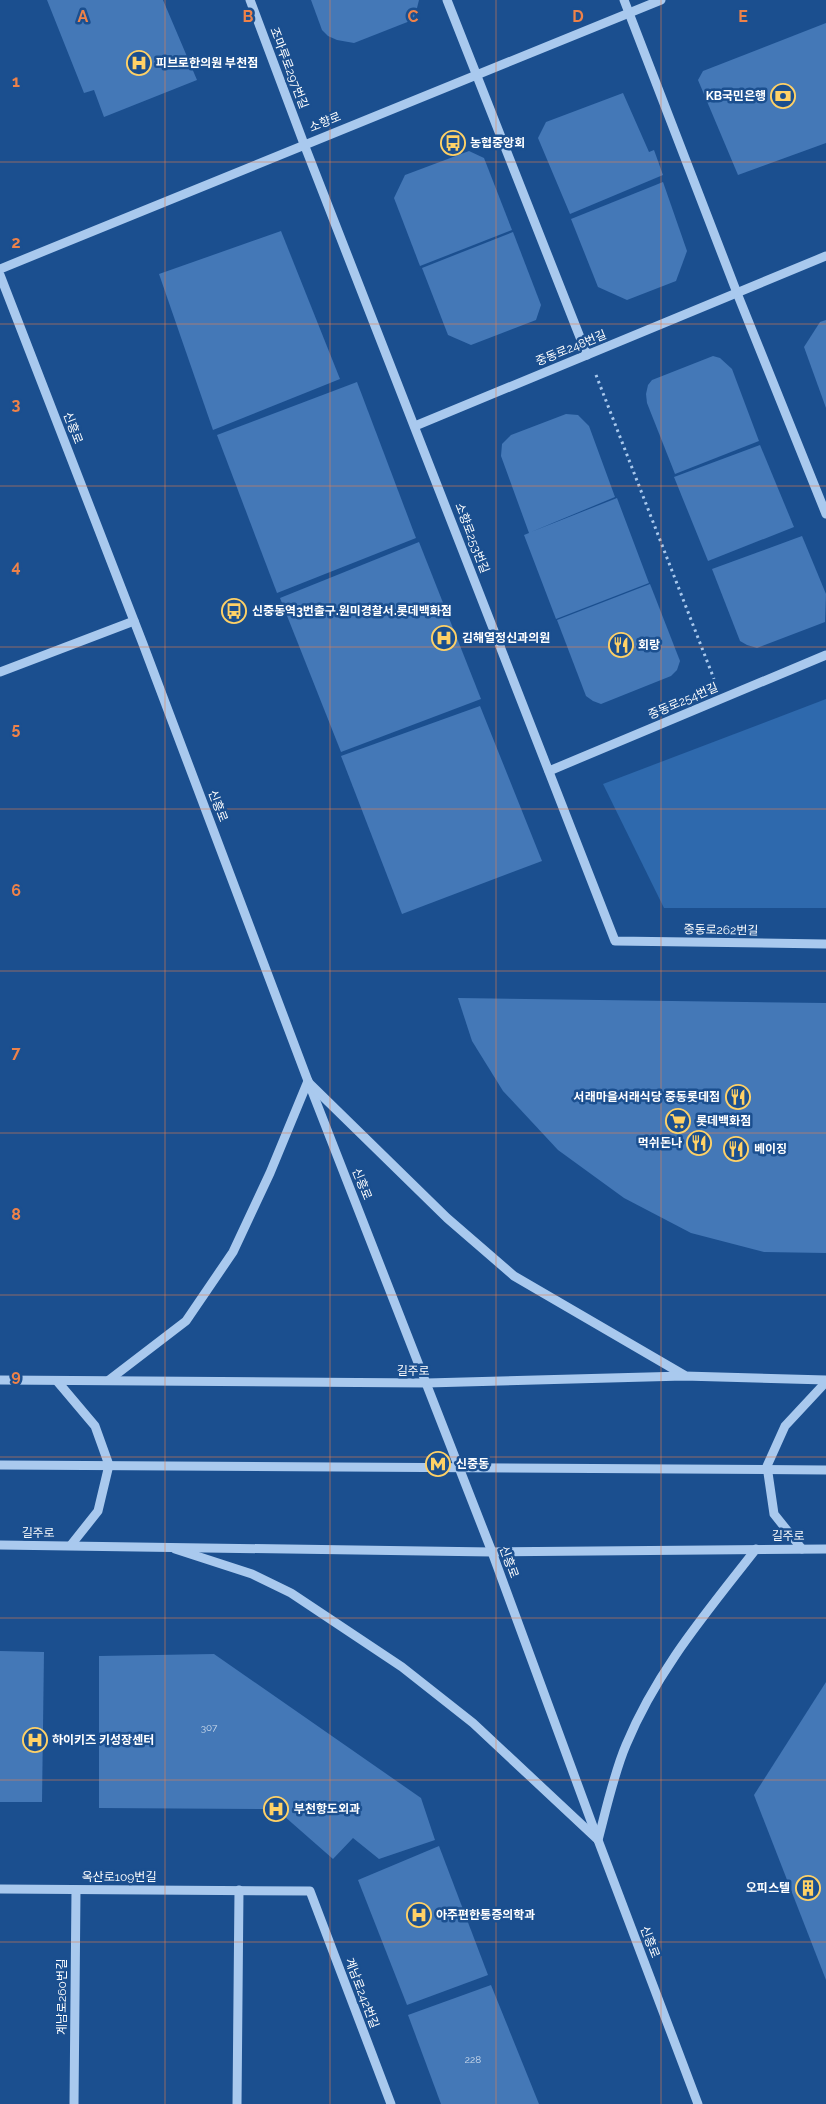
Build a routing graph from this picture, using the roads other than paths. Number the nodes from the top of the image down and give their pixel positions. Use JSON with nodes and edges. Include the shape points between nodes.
{"nodes":[{"id":1,"x":250,"y":0,"type":"edge"},
{"id":2,"x":447,"y":0,"type":"edge"},
{"id":3,"x":624,"y":0,"type":"edge"},
{"id":4,"x":661,"y":0,"type":"edge"},
{"id":5,"x":629,"y":13,"type":"junction"},
{"id":6,"x":476,"y":75,"type":"junction"},
{"id":7,"x":304,"y":144,"type":"junction"},
{"id":8,"x":826,"y":256,"type":"edge"},
{"id":9,"x":0,"y":269,"type":"edge"},
{"id":10,"x":0,"y":275,"type":"edge"},
{"id":11,"x":737,"y":293,"type":"junction"},
{"id":12,"x":587,"y":355,"type":"junction"},
{"id":13,"x":415,"y":426,"type":"junction"},
{"id":14,"x":826,"y":514,"type":"edge"},
{"id":15,"x":134,"y":621,"type":"junction"},
{"id":16,"x":826,"y":655,"type":"edge"},
{"id":17,"x":0,"y":672,"type":"edge"},
{"id":18,"x":549,"y":771,"type":"junction"},
{"id":19,"x":615,"y":941,"type":"joint"},
{"id":20,"x":826,"y":944,"type":"edge"},
{"id":21,"x":308,"y":1081,"type":"junction"},
{"id":22,"x":684,"y":1376,"type":"junction"},
{"id":23,"x":0,"y":1380,"type":"edge"},
{"id":24,"x":109,"y":1380,"type":"junction"},
{"id":25,"x":57,"y":1381,"type":"junction"},
{"id":26,"x":826,"y":1381,"type":"edge"},
{"id":27,"x":427,"y":1383,"type":"junction"},
{"id":28,"x":0,"y":1465,"type":"edge"},
{"id":29,"x":826,"y":1470,"type":"edge"},
{"id":30,"x":0,"y":1545,"type":"edge"},
{"id":31,"x":71,"y":1545,"type":"junction"},
{"id":32,"x":166,"y":1546,"type":"junction"},
{"id":33,"x":756,"y":1549,"type":"junction"},
{"id":34,"x":802,"y":1549,"type":"junction"},
{"id":35,"x":826,"y":1549,"type":"edge"},
{"id":36,"x":492,"y":1552,"type":"junction"},
{"id":37,"x":598,"y":1840,"type":"junction"},
{"id":38,"x":0,"y":1889,"type":"edge"},
{"id":39,"x":76,"y":1890,"type":"junction"},
{"id":40,"x":239,"y":1890,"type":"junction"},
{"id":41,"x":310,"y":1891,"type":"joint"},
{"id":42,"x":74,"y":2104,"type":"edge"},
{"id":43,"x":237,"y":2104,"type":"edge"},
{"id":44,"x":391,"y":2104,"type":"edge"},
{"id":45,"x":698,"y":2104,"type":"edge"}],
"edges":[{"from":1,"to":7,"type":"street","name":"조마루로297번길"},
{"from":2,"to":6,"type":"street"},
{"from":3,"to":5,"type":"street"},
{"from":4,"to":5,"type":"street","name":"소향로"},
{"from":5,"to":6,"type":"street","name":"소향로"},
{"from":5,"to":11,"type":"street"},
{"from":6,"to":7,"type":"street","name":"소향로"},
{"from":6,"to":12,"type":"street"},
{"from":7,"to":9,"type":"street","name":"소향로"},
{"from":7,"to":13,"type":"street","name":"소향로253번길"},
{"from":8,"to":11,"type":"street","name":"중동로248번길"},
{"from":10,"to":15,"type":"street","name":"신흥로"},
{"from":11,"to":12,"type":"street","name":"중동로248번길"},
{"from":11,"to":14,"type":"street"},
{"from":12,"to":13,"type":"street","name":"중동로248번길"},
{"from":13,"to":18,"type":"street","name":"소향로253번길"},
{"from":15,"to":17,"type":"street"},
{"from":15,"to":21,"type":"street","name":"신흥로"},
{"from":16,"to":18,"type":"street","name":"중동로254번길"},
{"from":18,"to":19,"type":"street","name":"소향로253번길"},
{"from":19,"to":20,"type":"street","name":"중동로262번길"},
{"from":21,"to":22,"type":"street","via":[[447,1218],[514,1276]]},
{"from":21,"to":24,"type":"street","via":[[270,1174],[233,1252],[186,1321]]},
{"from":21,"to":27,"type":"street","name":"신흥로"},
{"from":22,"to":26,"type":"street","name":"길주로"},
{"from":22,"to":27,"type":"street","name":"길주로"},
{"from":23,"to":25,"type":"street","name":"길주로"},
{"from":24,"to":25,"type":"street","name":"길주로"},
{"from":24,"to":27,"type":"street","name":"길주로"},
{"from":25,"to":31,"type":"street","via":[[95,1426],[109,1466],[98,1511]]},
{"from":26,"to":34,"type":"street","via":[[785,1426],[767,1466],[774,1514]]},
{"from":27,"to":36,"type":"street","name":"신흥로"},
{"from":28,"to":29,"type":"street","bridge":true},
{"from":30,"to":31,"type":"street","name":"길주로"},
{"from":31,"to":32,"type":"street","name":"길주로"},
{"from":32,"to":36,"type":"street","name":"길주로"},
{"from":32,"to":37,"type":"street","via":[[252,1574],[291,1593],[402,1667],[473,1723]]},
{"from":33,"to":34,"type":"street","name":"길주로"},
{"from":33,"to":36,"type":"street","name":"길주로"},
{"from":33,"to":37,"type":"street","via":[[672,1657],[642,1708],[624,1747]]},
{"from":34,"to":35,"type":"street","name":"길주로"},
{"from":36,"to":37,"type":"street","name":"신흥로"},
{"from":37,"to":45,"type":"street","name":"신흥로"},
{"from":38,"to":39,"type":"street","name":"옥산로109번길"},
{"from":39,"to":40,"type":"street","name":"옥산로109번길"},
{"from":39,"to":42,"type":"street","name":"계남로260번길"},
{"from":40,"to":41,"type":"street","name":"옥산로109번길"},
{"from":40,"to":43,"type":"street"},
{"from":41,"to":44,"type":"street","name":"계남로242번길"}]}
